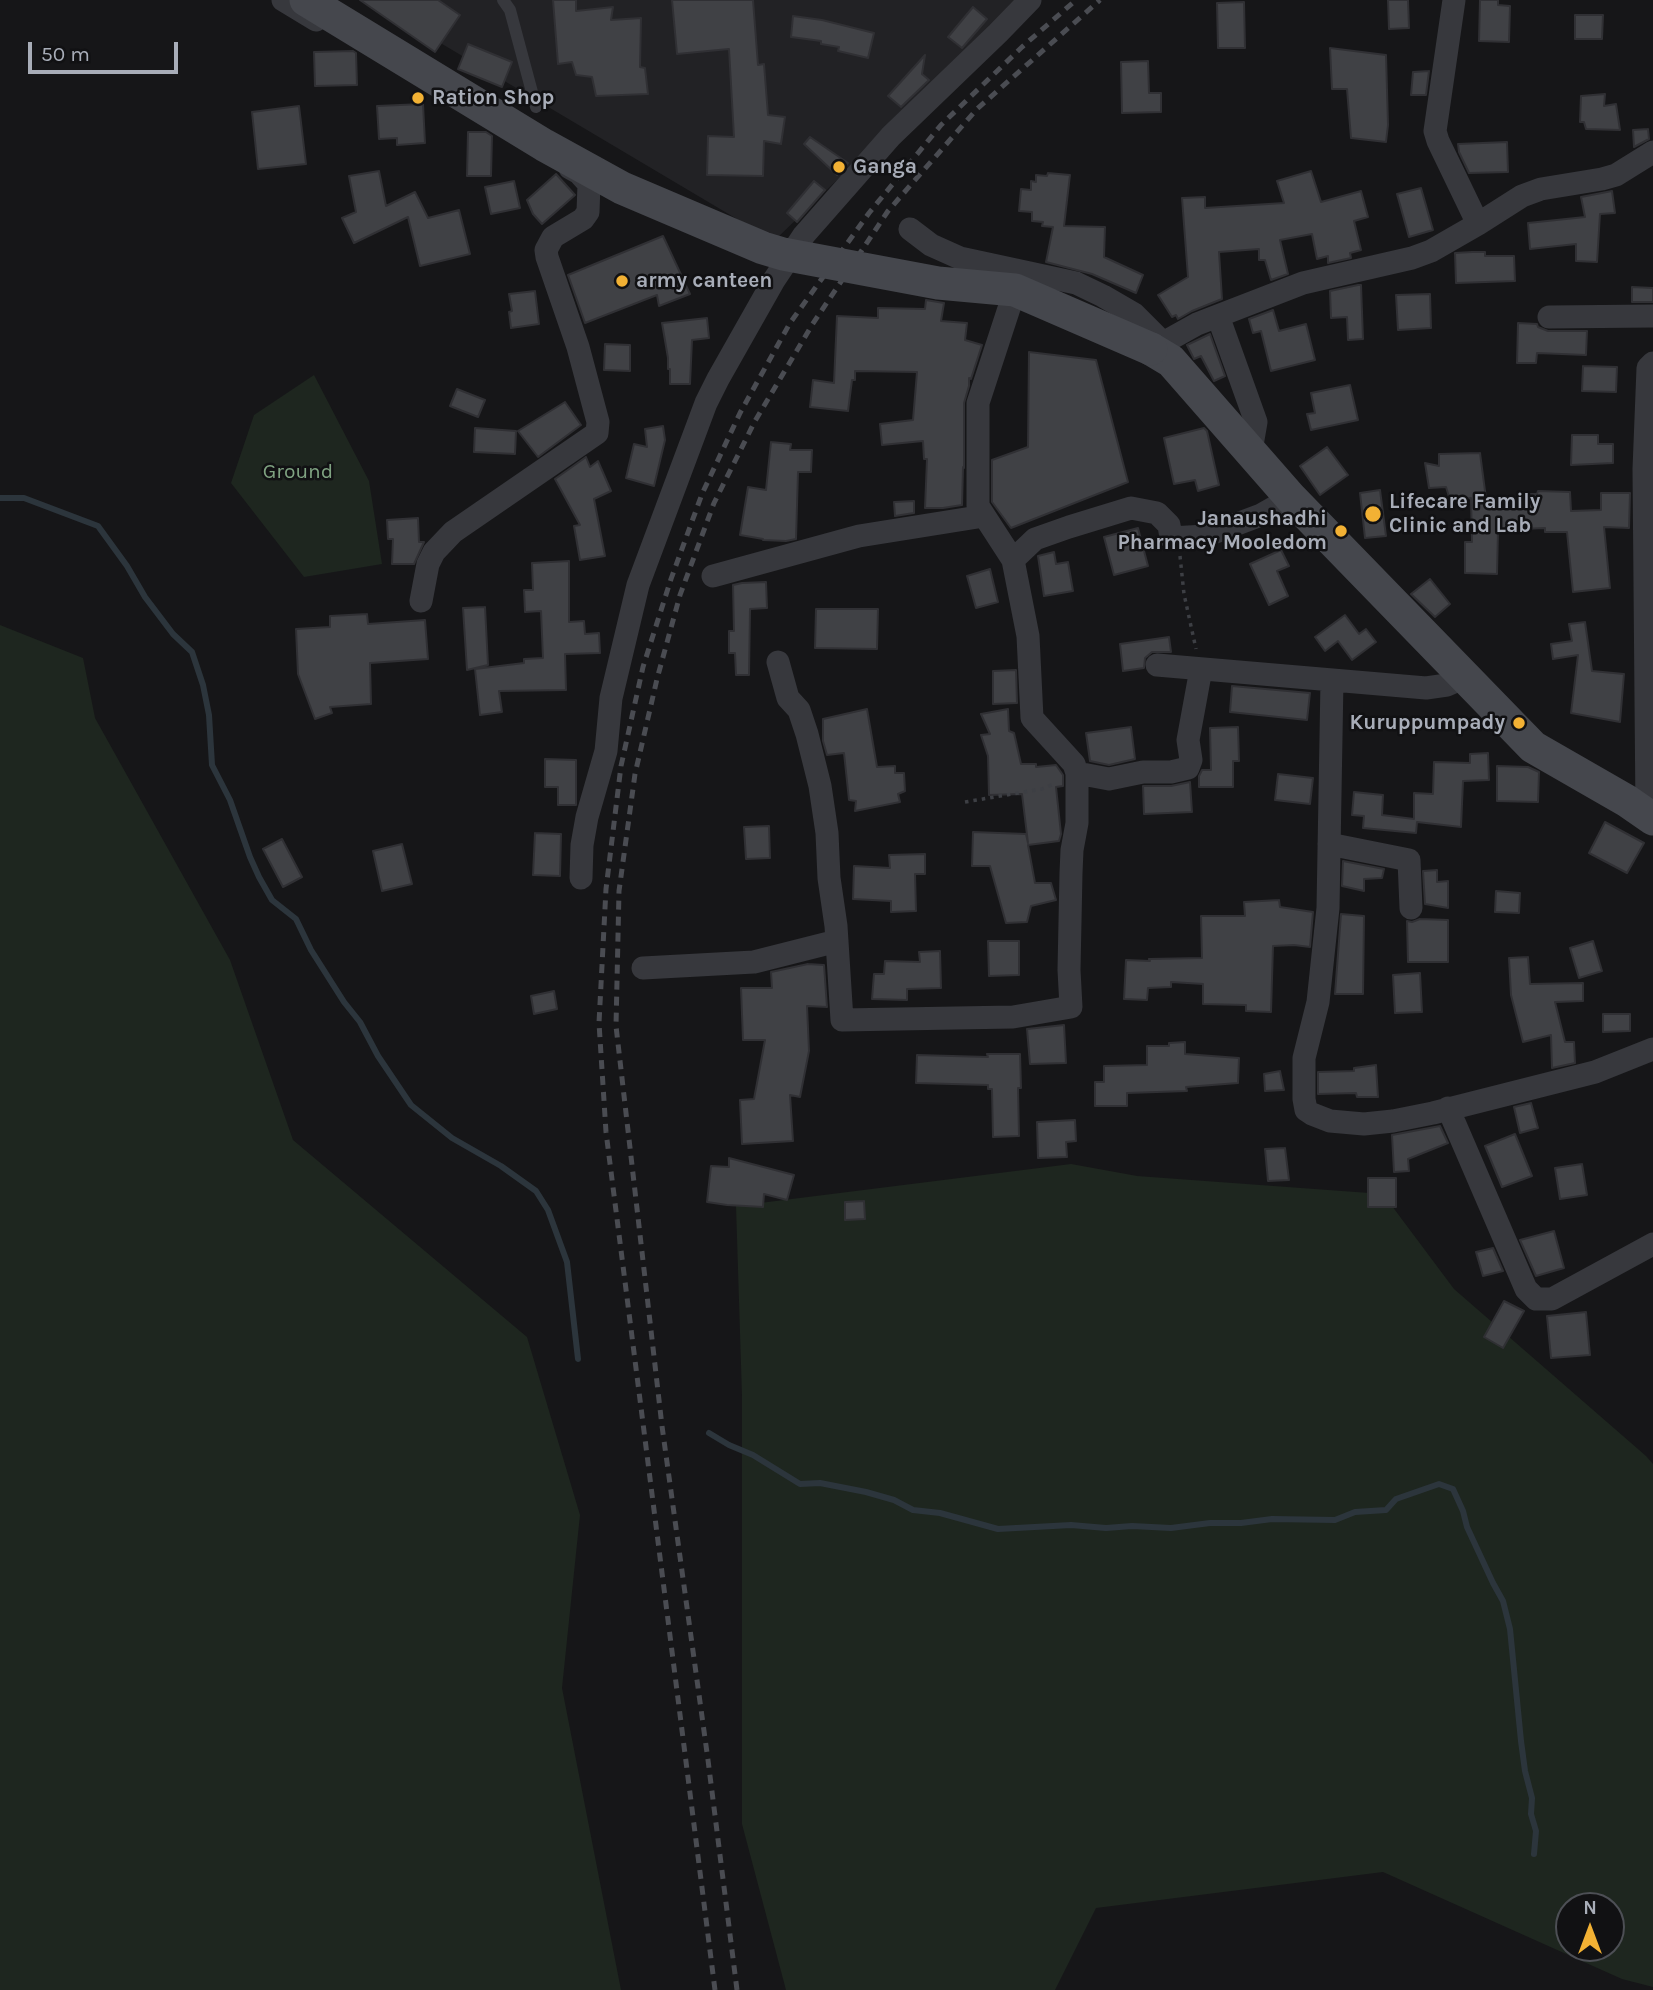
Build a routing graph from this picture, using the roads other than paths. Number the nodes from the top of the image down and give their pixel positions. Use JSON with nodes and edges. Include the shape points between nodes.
{"nodes":[{"id":1,"x":283,"y":0,"type":"edge"},
{"id":2,"x":306,"y":0,"type":"edge"},
{"id":3,"x":503,"y":0,"type":"edge"},
{"id":4,"x":1030,"y":0,"type":"edge"},
{"id":5,"x":1454,"y":0,"type":"edge"},
{"id":6,"x":536,"y":107,"type":"dead end"},
{"id":7,"x":1653,"y":152,"type":"edge"},
{"id":8,"x":1478,"y":224,"type":"junction"},
{"id":9,"x":910,"y":229,"type":"dead end"},
{"id":10,"x":1015,"y":290,"type":"junction"},
{"id":11,"x":1218,"y":316,"type":"junction"},
{"id":12,"x":1653,"y":316,"type":"edge"},
{"id":13,"x":1549,"y":317,"type":"dead end"},
{"id":14,"x":1162,"y":351,"type":"junction"},
{"id":15,"x":1653,"y":363,"type":"edge"},
{"id":16,"x":1251,"y":452,"type":"junction"},
{"id":17,"x":1649,"y":469,"type":"edge"},
{"id":18,"x":1292,"y":498,"type":"junction"},
{"id":19,"x":984,"y":516,"type":"junction"},
{"id":20,"x":1013,"y":561,"type":"junction"},
{"id":21,"x":713,"y":576,"type":"dead end"},
{"id":22,"x":421,"y":601,"type":"dead end"},
{"id":23,"x":778,"y":662,"type":"dead end"},
{"id":24,"x":1157,"y":665,"type":"dead end"},
{"id":25,"x":1199,"y":668,"type":"junction"},
{"id":26,"x":1465,"y":677,"type":"junction"},
{"id":27,"x":1332,"y":680,"type":"junction"},
{"id":28,"x":1077,"y":774,"type":"junction"},
{"id":29,"x":1650,"y":817,"type":"edge"},
{"id":30,"x":1329,"y":844,"type":"junction"},
{"id":31,"x":581,"y":878,"type":"dead end"},
{"id":32,"x":1411,"y":908,"type":"dead end"},
{"id":33,"x":838,"y":941,"type":"junction"},
{"id":34,"x":643,"y":968,"type":"dead end"},
{"id":35,"x":1653,"y":1049,"type":"edge"},
{"id":36,"x":1448,"y":1108,"type":"junction"},
{"id":37,"x":1653,"y":1244,"type":"edge"}],
"edges":[{"from":1,"to":22,"type":"street","via":[[579,173],[589,184],[588,212],[553,237],[546,250],[578,348],[597,433],[453,532],[434,552]]},
{"from":2,"to":10,"type":"main road","bridge":true,"via":[[622,188],[763,248],[938,283]]},
{"from":3,"to":6,"type":"lane","via":[[510,10]]},
{"from":4,"to":31,"type":"street","via":[[891,136],[804,235],[718,379],[641,576],[611,698],[607,751],[587,817]]},
{"from":5,"to":8,"type":"street","via":[[1435,131]]},
{"from":7,"to":8,"type":"street","via":[[1616,175],[1522,196]]},
{"from":8,"to":11,"type":"street","via":[[1412,258],[1303,283]]},
{"from":9,"to":14,"type":"street","via":[[960,258],[1076,283],[1103,296],[1133,314]]},
{"from":10,"to":14,"type":"main road","bridge":true},
{"from":10,"to":19,"type":"street","via":[[978,403],[978,506]]},
{"from":11,"to":14,"type":"street","via":[[1197,324]]},
{"from":11,"to":16,"type":"street","via":[[1256,422]]},
{"from":12,"to":13,"type":"street"},
{"from":14,"to":16,"type":"main road"},
{"from":15,"to":17,"type":"street","via":[[1648,368]]},
{"from":16,"to":18,"type":"main road"},
{"from":17,"to":29,"type":"street"},
{"from":18,"to":20,"type":"street","via":[[1205,536],[1171,538],[1169,525],[1157,513],[1130,508],[1035,539]]},
{"from":18,"to":26,"type":"main road"},
{"from":19,"to":20,"type":"street"},
{"from":19,"to":21,"type":"street","via":[[859,536]]},
{"from":20,"to":28,"type":"street","via":[[1028,636],[1032,718],[1074,764]]},
{"from":23,"to":33,"type":"street","via":[[788,698],[799,710],[820,786]]},
{"from":24,"to":25,"type":"street"},
{"from":25,"to":27,"type":"street"},
{"from":25,"to":28,"type":"street","via":[[1188,768],[1109,779]]},
{"from":26,"to":27,"type":"street","via":[[1426,688]]},
{"from":26,"to":29,"type":"main road","via":[[1533,747]]},
{"from":27,"to":30,"type":"street"},
{"from":28,"to":33,"type":"street","via":[[1071,1006],[1013,1017],[842,1020]]},
{"from":30,"to":32,"type":"street","via":[[1409,860]]},
{"from":30,"to":36,"type":"street","via":[[1318,1002],[1304,1058],[1306,1110],[1330,1121],[1364,1124]]},
{"from":33,"to":34,"type":"street","via":[[754,962]]},
{"from":35,"to":36,"type":"street","via":[[1595,1072]]},
{"from":36,"to":37,"type":"street","via":[[1526,1289],[1536,1299],[1552,1299]]}]}
